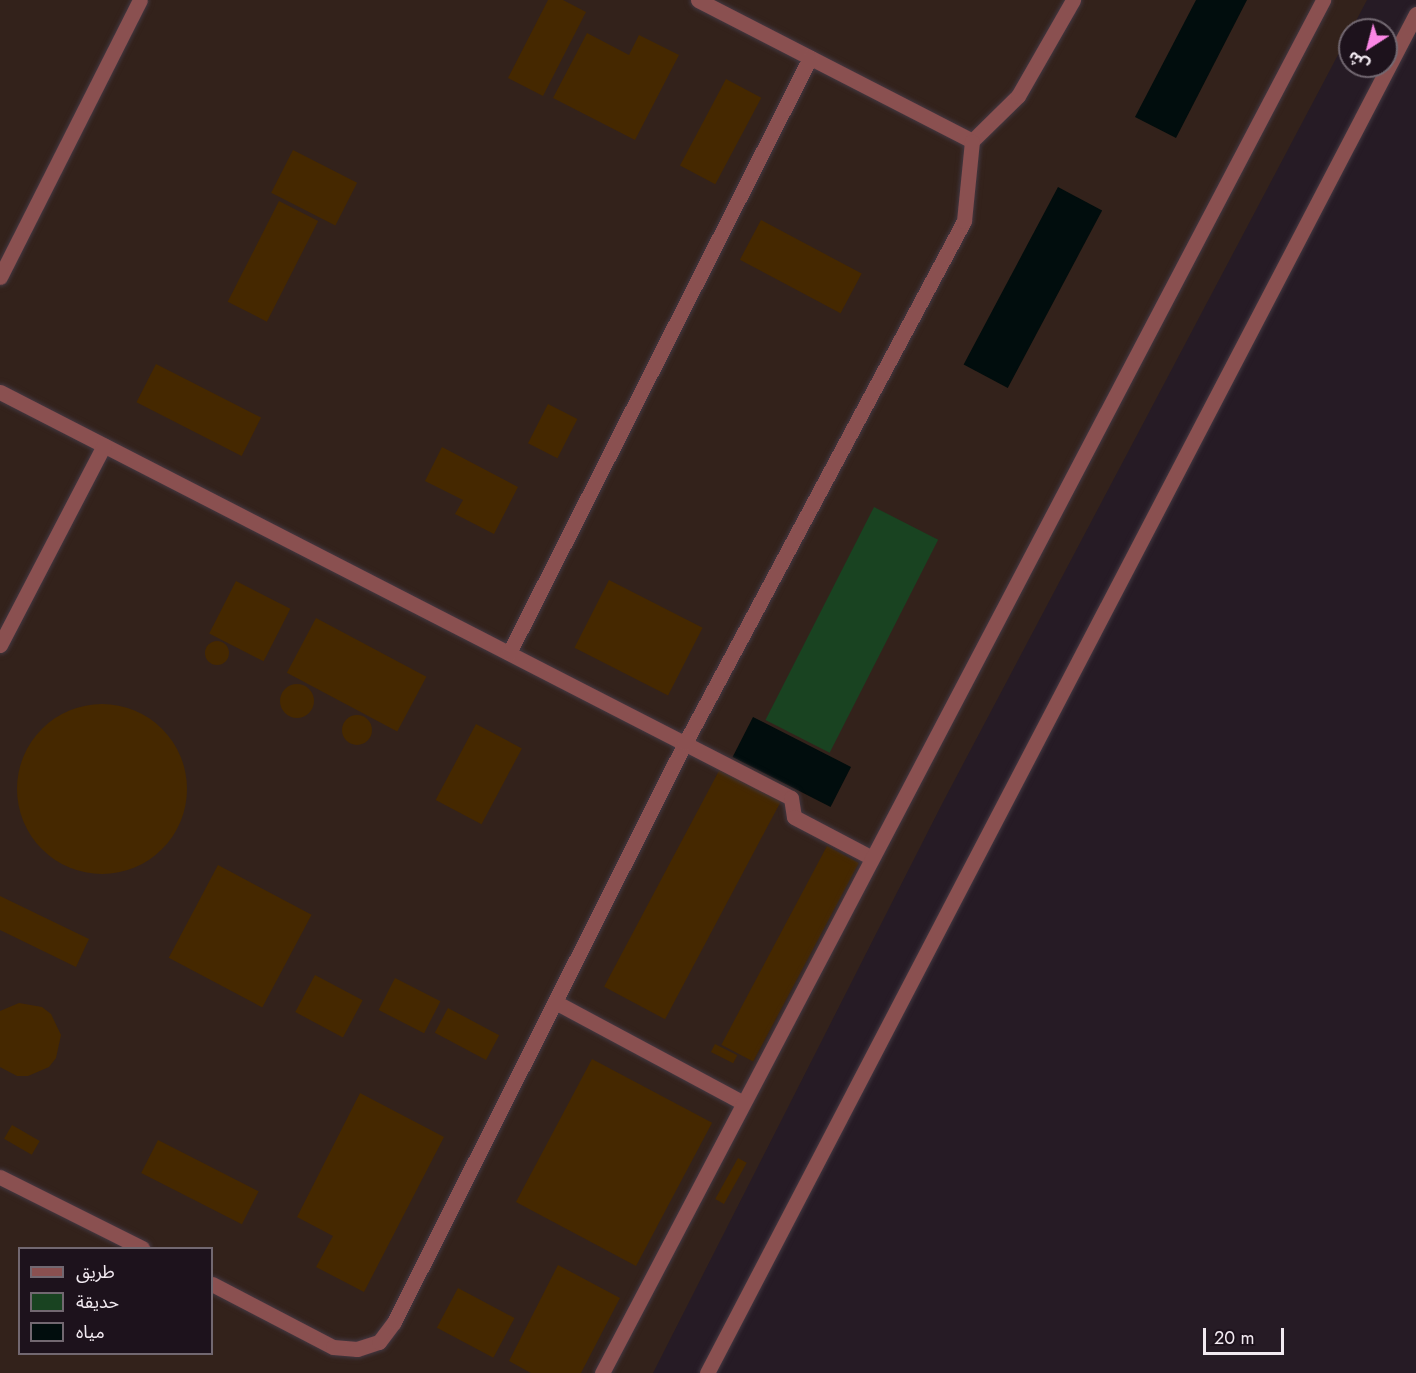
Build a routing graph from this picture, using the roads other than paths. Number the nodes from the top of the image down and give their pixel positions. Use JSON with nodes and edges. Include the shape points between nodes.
{"nodes":[{"id":1,"x":140,"y":0,"type":"edge"},
{"id":2,"x":698,"y":0,"type":"edge"},
{"id":3,"x":1073,"y":0,"type":"edge"},
{"id":4,"x":1323,"y":0,"type":"edge"},
{"id":5,"x":724,"y":6,"type":"edge"},
{"id":6,"x":1416,"y":14,"type":"edge"},
{"id":7,"x":810,"y":58,"type":"junction"},
{"id":8,"x":972,"y":141,"type":"junction"},
{"id":9,"x":0,"y":277,"type":"edge"},
{"id":10,"x":0,"y":392,"type":"edge"},
{"id":11,"x":104,"y":445,"type":"junction"},
{"id":12,"x":0,"y":645,"type":"edge"},
{"id":13,"x":509,"y":653,"type":"junction"},
{"id":14,"x":685,"y":743,"type":"junction"},
{"id":15,"x":872,"y":858,"type":"junction"},
{"id":16,"x":555,"y":1002,"type":"junction"},
{"id":17,"x":743,"y":1103,"type":"junction"},
{"id":18,"x":0,"y":1177,"type":"edge"},
{"id":19,"x":140,"y":1247,"type":"edge"},
{"id":20,"x":213,"y":1285,"type":"edge"},
{"id":21,"x":602,"y":1373,"type":"edge"},
{"id":22,"x":707,"y":1373,"type":"edge"}],
"edges":[{"from":1,"to":9,"type":"street"},
{"from":2,"to":5,"type":"street"},
{"from":3,"to":8,"type":"street","via":[[1018,96]]},
{"from":4,"to":15,"type":"street"},
{"from":5,"to":7,"type":"street"},
{"from":6,"to":22,"type":"street"},
{"from":7,"to":8,"type":"street"},
{"from":7,"to":13,"type":"street"},
{"from":8,"to":14,"type":"street","via":[[964,221]]},
{"from":10,"to":11,"type":"street"},
{"from":11,"to":12,"type":"street"},
{"from":11,"to":13,"type":"street"},
{"from":13,"to":14,"type":"street"},
{"from":14,"to":15,"type":"street","via":[[791,798],[794,817]]},
{"from":14,"to":16,"type":"street"},
{"from":15,"to":17,"type":"street"},
{"from":16,"to":17,"type":"street"},
{"from":16,"to":20,"type":"street","via":[[394,1322],[379,1342],[357,1349],[333,1347]]},
{"from":17,"to":21,"type":"street"},
{"from":18,"to":19,"type":"street"}]}
